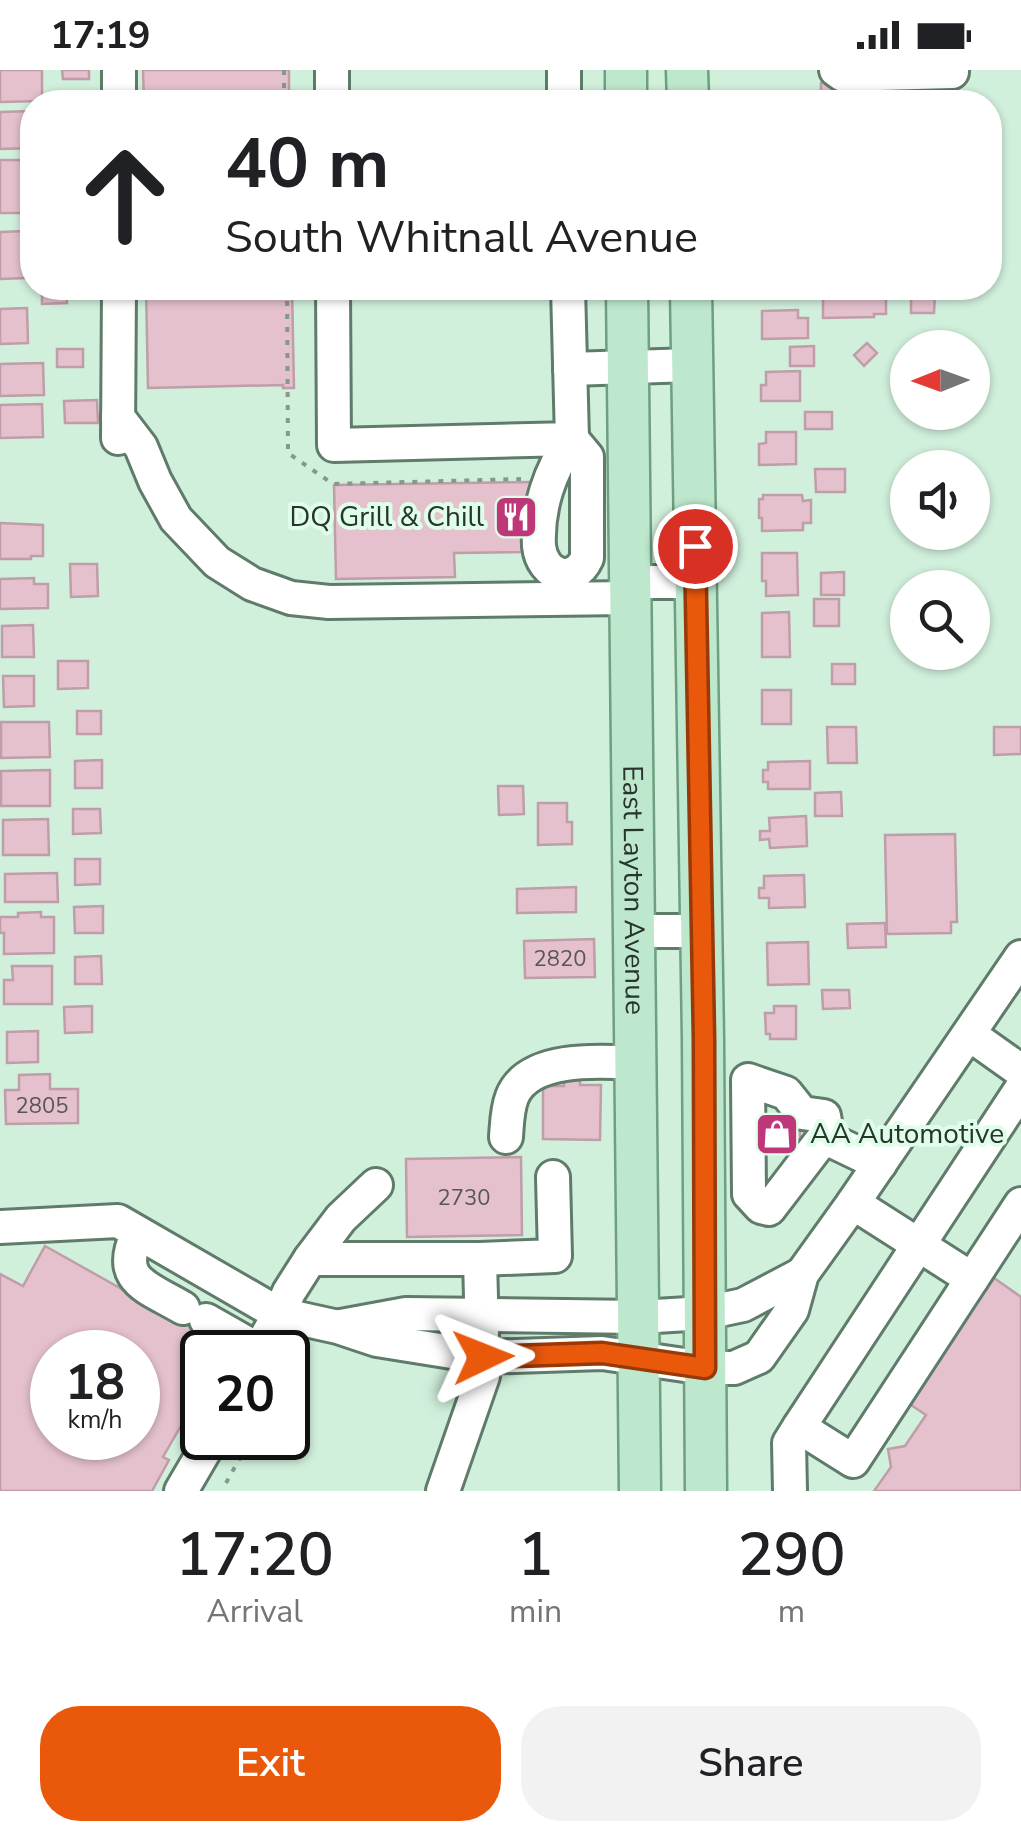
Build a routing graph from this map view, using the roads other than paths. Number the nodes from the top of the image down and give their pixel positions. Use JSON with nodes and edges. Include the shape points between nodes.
{"nodes":[{"id":1,"x":836,"y":70,"type":"edge"},
{"id":2,"x":952,"y":70,"type":"edge"},
{"id":3,"x":118,"y":300,"type":"edge"},
{"id":4,"x":333,"y":300,"type":"edge"},
{"id":5,"x":568,"y":300,"type":"edge"},
{"id":6,"x":627,"y":300,"type":"edge"},
{"id":7,"x":691,"y":300,"type":"edge"},
{"id":8,"x":628,"y":366,"type":"junction"},
{"id":9,"x":692,"y":366,"type":"junction"},
{"id":10,"x":570,"y":369,"type":"junction"},
{"id":11,"x":696,"y":582,"type":"junction"},
{"id":12,"x":630,"y":590,"type":"junction"},
{"id":13,"x":634,"y":931,"type":"junction"},
{"id":14,"x":702,"y":931,"type":"junction"},
{"id":15,"x":1021,"y":957,"type":"edge"},
{"id":16,"x":969,"y":1034,"type":"junction"},
{"id":17,"x":636,"y":1063,"type":"junction"},
{"id":18,"x":1021,"y":1071,"type":"edge"},
{"id":19,"x":703,"y":1076,"type":"junction"},
{"id":20,"x":748,"y":1080,"type":"junction"},
{"id":21,"x":1021,"y":1088,"type":"edge"},
{"id":22,"x":506,"y":1137,"type":"dead end"},
{"id":23,"x":828,"y":1138,"type":"junction"},
{"id":24,"x":880,"y":1164,"type":"junction"},
{"id":25,"x":704,"y":1172,"type":"junction"},
{"id":26,"x":749,"y":1172,"type":"junction"},
{"id":27,"x":553,"y":1177,"type":"dead end"},
{"id":28,"x":376,"y":1186,"type":"dead end"},
{"id":29,"x":854,"y":1203,"type":"junction"},
{"id":30,"x":1021,"y":1204,"type":"edge"},
{"id":31,"x":0,"y":1226,"type":"edge"},
{"id":32,"x":138,"y":1233,"type":"junction"},
{"id":33,"x":917,"y":1246,"type":"junction"},
{"id":34,"x":480,"y":1258,"type":"junction"},
{"id":35,"x":310,"y":1259,"type":"junction"},
{"id":36,"x":802,"y":1274,"type":"junction"},
{"id":37,"x":972,"y":1279,"type":"junction"},
{"id":38,"x":705,"y":1313,"type":"junction"},
{"id":39,"x":279,"y":1314,"type":"junction"},
{"id":40,"x":482,"y":1316,"type":"junction"},
{"id":41,"x":639,"y":1317,"type":"junction"},
{"id":42,"x":338,"y":1327,"type":"junction"},
{"id":43,"x":222,"y":1330,"type":"edge"},
{"id":44,"x":270,"y":1330,"type":"edge"},
{"id":45,"x":483,"y":1357,"type":"junction"},
{"id":46,"x":640,"y":1358,"type":"junction"},
{"id":47,"x":705,"y":1368,"type":"junction"},
{"id":48,"x":799,"y":1427,"type":"junction"},
{"id":49,"x":199,"y":1460,"type":"edge"},
{"id":50,"x":640,"y":1489,"type":"edge"},
{"id":51,"x":181,"y":1491,"type":"edge"},
{"id":52,"x":444,"y":1491,"type":"edge"},
{"id":53,"x":706,"y":1491,"type":"edge"},
{"id":54,"x":790,"y":1491,"type":"edge"}],
"edges":[{"from":1,"to":2,"type":"street"},
{"from":3,"to":12,"type":"street","via":[[118,432],[141,447],[176,519],[217,562],[252,584],[329,602]]},
{"from":4,"to":10,"type":"street","via":[[334,445],[572,439]]},
{"from":5,"to":10,"type":"street"},
{"from":6,"to":8,"type":"main road","name":"East Layton Avenue"},
{"from":7,"to":9,"type":"main road"},
{"from":8,"to":9,"type":"street"},
{"from":8,"to":10,"type":"street"},
{"from":8,"to":12,"type":"main road","name":"East Layton Avenue"},
{"from":9,"to":11,"type":"main road"},
{"from":11,"to":12,"type":"street"},
{"from":11,"to":14,"type":"main road"},
{"from":12,"to":13,"type":"main road","name":"East Layton Avenue"},
{"from":13,"to":14,"type":"street"},
{"from":13,"to":17,"type":"main road","name":"East Layton Avenue"},
{"from":14,"to":19,"type":"main road"},
{"from":15,"to":16,"type":"street"},
{"from":16,"to":18,"type":"street"},
{"from":16,"to":24,"type":"street"},
{"from":17,"to":22,"type":"street","via":[[560,1064],[529,1075],[513,1094]]},
{"from":17,"to":41,"type":"main road","name":"East Layton Avenue"},
{"from":19,"to":20,"type":"street"},
{"from":19,"to":25,"type":"main road"},
{"from":20,"to":23,"type":"street","via":[[786,1093],[802,1113],[824,1116]]},
{"from":20,"to":26,"type":"street"},
{"from":21,"to":33,"type":"street"},
{"from":23,"to":24,"type":"street"},
{"from":23,"to":26,"type":"street","via":[[769,1209],[749,1194]]},
{"from":24,"to":29,"type":"street"},
{"from":25,"to":26,"type":"street"},
{"from":25,"to":38,"type":"main road"},
{"from":27,"to":34,"type":"street","via":[[555,1256]]},
{"from":28,"to":35,"type":"street"},
{"from":29,"to":33,"type":"street"},
{"from":29,"to":36,"type":"street"},
{"from":30,"to":37,"type":"street"},
{"from":31,"to":32,"type":"street","via":[[118,1221]]},
{"from":32,"to":39,"type":"street"},
{"from":32,"to":43,"type":"street","via":[[130,1266],[136,1280]]},
{"from":33,"to":37,"type":"street"},
{"from":33,"to":48,"type":"street"},
{"from":34,"to":35,"type":"street"},
{"from":34,"to":40,"type":"street"},
{"from":35,"to":39,"type":"street"},
{"from":36,"to":38,"type":"street","via":[[743,1305]]},
{"from":36,"to":47,"type":"street","via":[[792,1310],[759,1358],[734,1368]]},
{"from":37,"to":48,"type":"street","via":[[853,1461]]},
{"from":38,"to":41,"type":"street"},
{"from":38,"to":47,"type":"main road"},
{"from":39,"to":42,"type":"street"},
{"from":39,"to":44,"type":"street"},
{"from":40,"to":41,"type":"street"},
{"from":40,"to":42,"type":"street","via":[[406,1314]]},
{"from":40,"to":45,"type":"street"},
{"from":41,"to":46,"type":"main road","name":"East Layton Avenue"},
{"from":42,"to":45,"type":"street"},
{"from":45,"to":46,"type":"street"},
{"from":45,"to":52,"type":"street","via":[[483,1376]]},
{"from":46,"to":47,"type":"street"},
{"from":46,"to":50,"type":"main road","name":"East Layton Avenue"},
{"from":47,"to":53,"type":"main road"},
{"from":48,"to":54,"type":"street","via":[[790,1443]]},
{"from":49,"to":51,"type":"street"}]}
